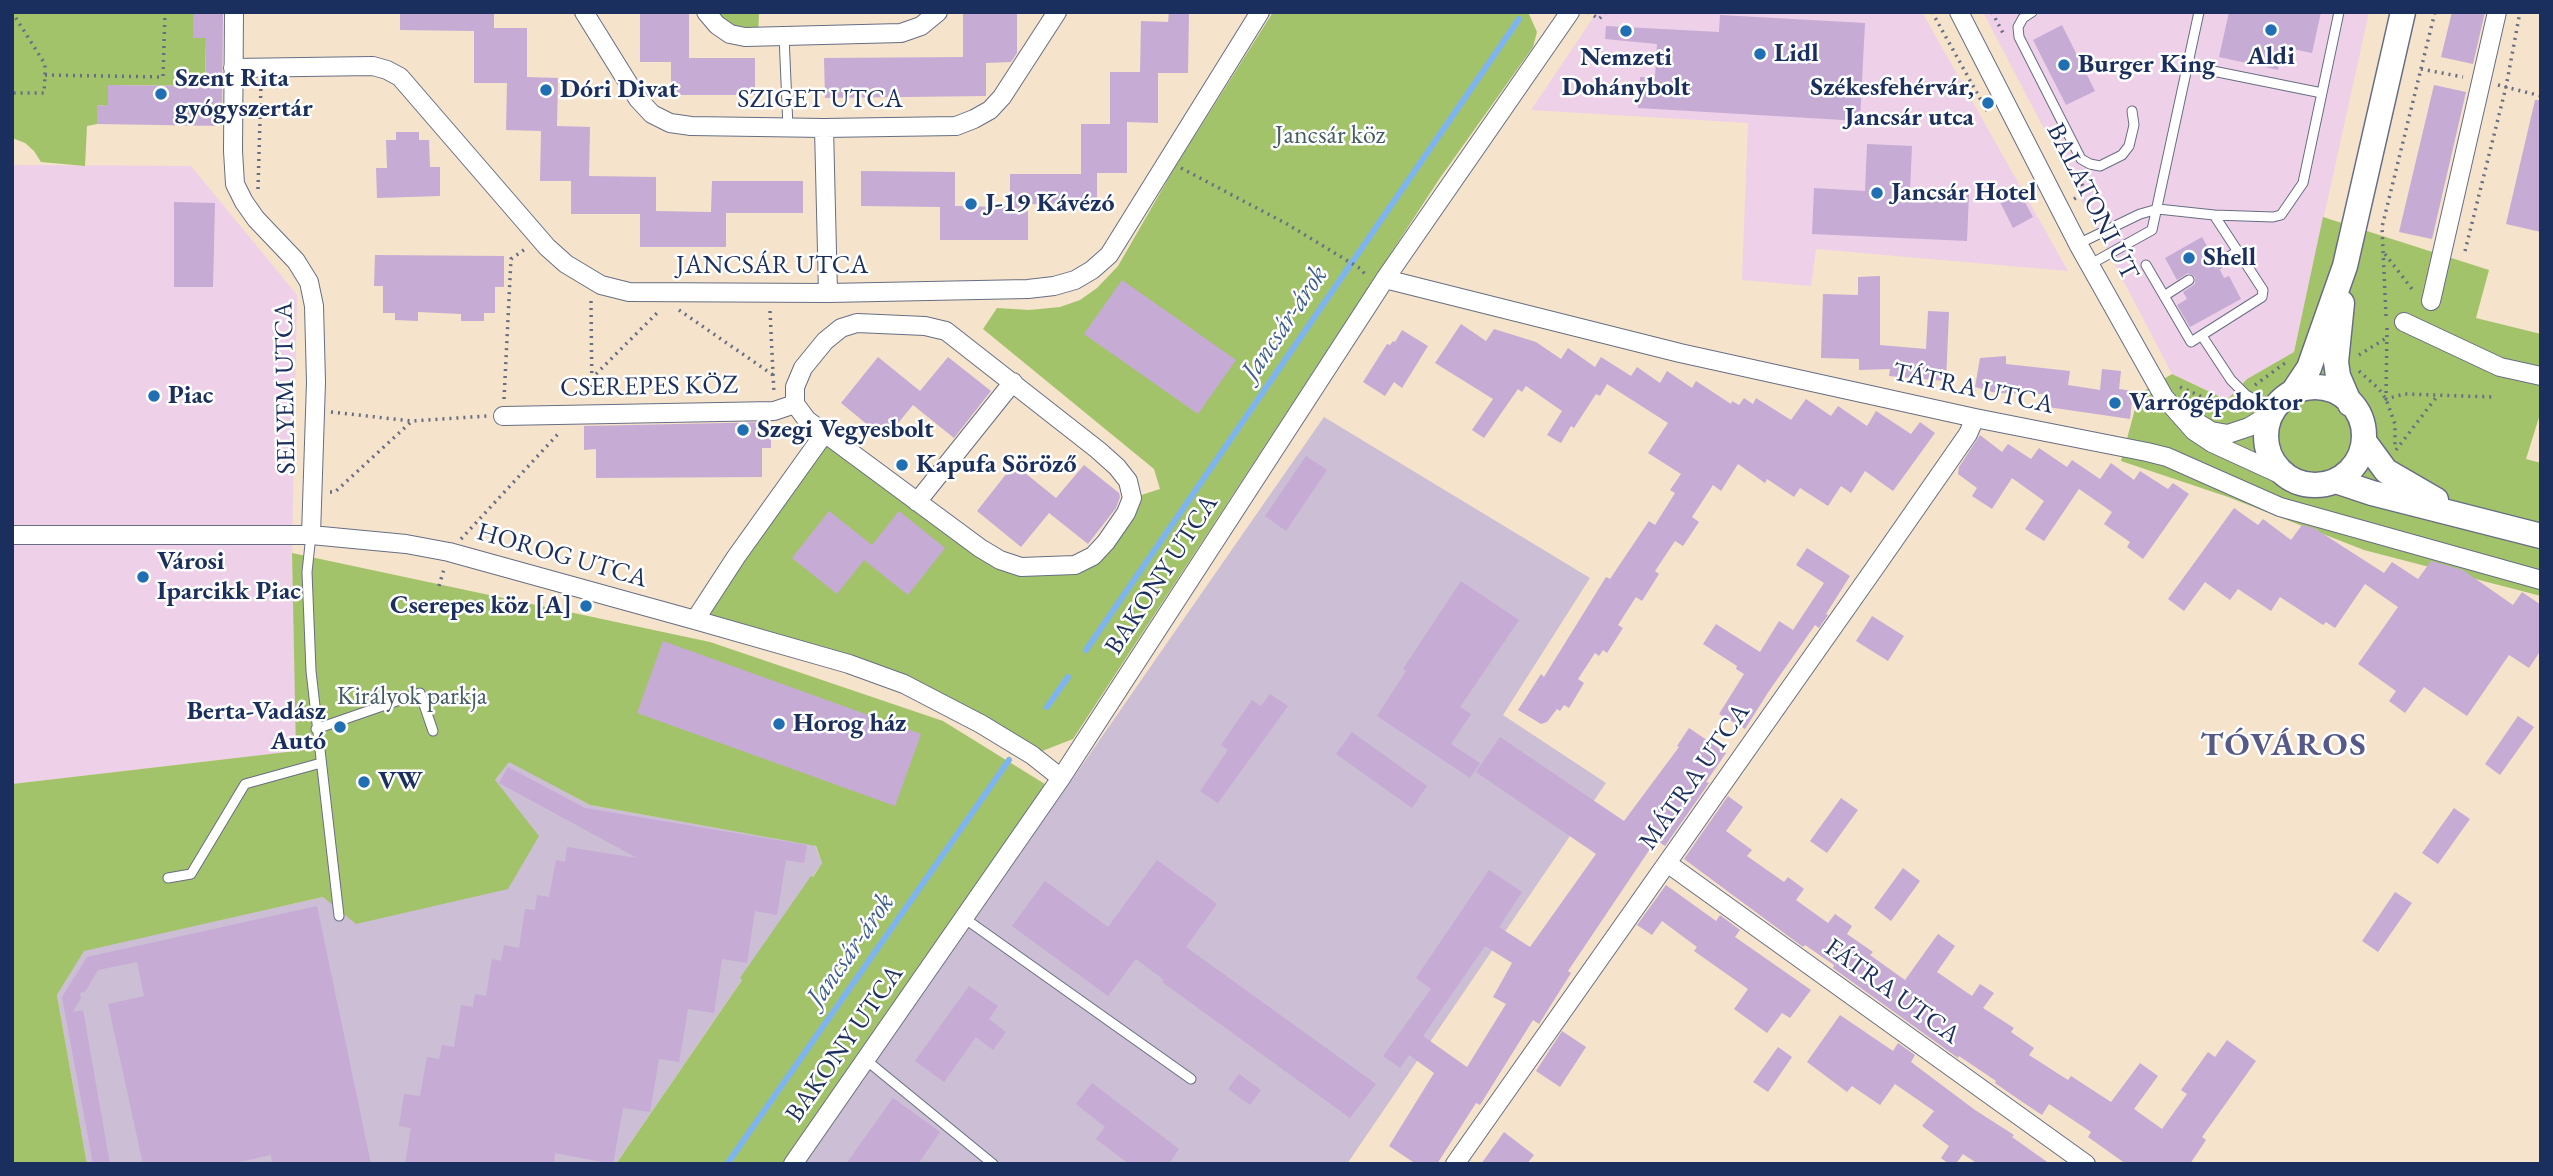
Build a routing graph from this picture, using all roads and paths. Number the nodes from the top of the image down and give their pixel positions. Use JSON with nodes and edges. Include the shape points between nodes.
{"nodes":[{"id":1,"x":12,"y":12,"type":"edge"},
{"id":2,"x":165,"y":12,"type":"edge"},
{"id":3,"x":233,"y":12,"type":"edge"},
{"id":4,"x":584,"y":12,"type":"edge"},
{"id":5,"x":706,"y":12,"type":"edge"},
{"id":6,"x":938,"y":12,"type":"edge"},
{"id":7,"x":1058,"y":12,"type":"edge"},
{"id":8,"x":1260,"y":12,"type":"edge"},
{"id":9,"x":1588,"y":12,"type":"edge"},
{"id":10,"x":1606,"y":12,"type":"edge"},
{"id":11,"x":1932,"y":12,"type":"edge"},
{"id":12,"x":1959,"y":12,"type":"edge"},
{"id":13,"x":2032,"y":12,"type":"edge"},
{"id":14,"x":2199,"y":12,"type":"edge"},
{"id":15,"x":2339,"y":12,"type":"edge"},
{"id":16,"x":2403,"y":12,"type":"edge"},
{"id":17,"x":2435,"y":12,"type":"edge"},
{"id":18,"x":2497,"y":12,"type":"edge"},
{"id":19,"x":2521,"y":12,"type":"edge"},
{"id":20,"x":1564,"y":15,"type":"edge"},
{"id":21,"x":789,"y":36,"type":"junction"},
{"id":22,"x":2188,"y":66,"type":"junction"},
{"id":23,"x":233,"y":68,"type":"junction"},
{"id":24,"x":2421,"y":69,"type":"junction"},
{"id":25,"x":45,"y":75,"type":"junction"},
{"id":26,"x":1970,"y":80,"type":"dead end"},
{"id":27,"x":2482,"y":81,"type":"junction"},
{"id":28,"x":273,"y":84,"type":"dead end"},
{"id":29,"x":2505,"y":87,"type":"junction"},
{"id":30,"x":12,"y":93,"type":"edge"},
{"id":31,"x":2322,"y":93,"type":"junction"},
{"id":32,"x":2541,"y":96,"type":"edge"},
{"id":33,"x":2132,"y":111,"type":"dead end"},
{"id":34,"x":788,"y":127,"type":"junction"},
{"id":35,"x":824,"y":128,"type":"junction"},
{"id":36,"x":1167,"y":160,"type":"junction"},
{"id":37,"x":2158,"y":209,"type":"junction"},
{"id":38,"x":2214,"y":215,"type":"junction"},
{"id":39,"x":256,"y":219,"type":"junction"},
{"id":40,"x":2078,"y":244,"type":"junction"},
{"id":41,"x":530,"y":245,"type":"dead end"},
{"id":42,"x":2238,"y":251,"type":"junction"},
{"id":43,"x":2465,"y":251,"type":"dead end"},
{"id":44,"x":2218,"y":262,"type":"dead end"},
{"id":45,"x":2089,"y":265,"type":"junction"},
{"id":46,"x":2146,"y":265,"type":"dead end"},
{"id":47,"x":1361,"y":269,"type":"dead end"},
{"id":48,"x":1385,"y":279,"type":"junction"},
{"id":49,"x":2189,"y":280,"type":"dead end"},
{"id":50,"x":828,"y":293,"type":"junction"},
{"id":51,"x":591,"y":294,"type":"dead end"},
{"id":52,"x":2164,"y":296,"type":"junction"},
{"id":53,"x":2432,"y":297,"type":"joint"},
{"id":54,"x":668,"y":303,"type":"dead end"},
{"id":55,"x":770,"y":303,"type":"dead end"},
{"id":56,"x":678,"y":310,"type":"dead end"},
{"id":57,"x":2404,"y":322,"type":"joint"},
{"id":58,"x":2202,"y":336,"type":"junction"},
{"id":59,"x":2331,"y":361,"type":"junction"},
{"id":60,"x":773,"y":375,"type":"junction"},
{"id":61,"x":2541,"y":376,"type":"edge"},
{"id":62,"x":591,"y":379,"type":"junction"},
{"id":63,"x":1013,"y":382,"type":"junction"},
{"id":64,"x":2246,"y":395,"type":"junction"},
{"id":65,"x":2439,"y":395,"type":"junction"},
{"id":66,"x":2494,"y":397,"type":"dead end"},
{"id":67,"x":2386,"y":399,"type":"junction"},
{"id":68,"x":2281,"y":403,"type":"junction"},
{"id":69,"x":795,"y":404,"type":"junction"},
{"id":70,"x":2350,"y":404,"type":"junction"},
{"id":71,"x":315,"y":411,"type":"junction"},
{"id":72,"x":774,"y":411,"type":"junction"},
{"id":73,"x":584,"y":414,"type":"junction"},
{"id":74,"x":2178,"y":415,"type":"junction"},
{"id":75,"x":503,"y":416,"type":"junction"},
{"id":76,"x":1975,"y":418,"type":"junction"},
{"id":77,"x":412,"y":421,"type":"junction"},
{"id":78,"x":2236,"y":432,"type":"junction"},
{"id":79,"x":824,"y":434,"type":"junction"},
{"id":80,"x":2364,"y":441,"type":"junction"},
{"id":81,"x":2295,"y":481,"type":"junction"},
{"id":82,"x":2336,"y":481,"type":"junction"},
{"id":83,"x":313,"y":491,"type":"junction"},
{"id":84,"x":917,"y":502,"type":"junction"},
{"id":85,"x":2471,"y":518,"type":"junction"},
{"id":86,"x":12,"y":535,"type":"edge"},
{"id":87,"x":311,"y":536,"type":"junction"},
{"id":88,"x":2541,"y":536,"type":"edge"},
{"id":89,"x":449,"y":552,"type":"junction"},
{"id":90,"x":2541,"y":579,"type":"edge"},
{"id":91,"x":439,"y":586,"type":"dead end"},
{"id":92,"x":695,"y":620,"type":"junction"},
{"id":93,"x":316,"y":729,"type":"junction"},
{"id":94,"x":433,"y":731,"type":"dead end"},
{"id":95,"x":321,"y":763,"type":"junction"},
{"id":96,"x":1061,"y":778,"type":"junction"},
{"id":97,"x":1667,"y":863,"type":"junction"},
{"id":98,"x":168,"y":878,"type":"dead end"},
{"id":99,"x":339,"y":916,"type":"dead end"},
{"id":100,"x":964,"y":918,"type":"junction"},
{"id":101,"x":866,"y":1060,"type":"junction"},
{"id":102,"x":1191,"y":1079,"type":"dead end"},
{"id":103,"x":991,"y":1163,"type":"edge"},
{"id":104,"x":793,"y":1164,"type":"edge"},
{"id":105,"x":1455,"y":1164,"type":"edge"},
{"id":106,"x":2087,"y":1164,"type":"edge"}],
"edges":[{"from":1,"to":25,"type":"path","via":[[45,64]]},
{"from":2,"to":25,"type":"path","via":[[163,77]]},
{"from":3,"to":23,"type":"street","name":"SELYEM UTCA"},
{"from":4,"to":34,"type":"street","name":"SZIGET UTCA","via":[[652,114],[691,126]]},
{"from":5,"to":21,"type":"street","via":[[730,34]]},
{"from":6,"to":21,"type":"street","via":[[921,26],[901,33]]},
{"from":7,"to":35,"type":"street","name":"SZIGET UTCA","via":[[1002,97],[974,119],[956,125]]},
{"from":8,"to":36,"type":"street","name":"JANCSÁR UTCA"},
{"from":9,"to":10,"type":"path","via":[[1600,19]]},
{"from":11,"to":26,"type":"path"},
{"from":12,"to":40,"type":"street","name":"BALATONI ÚT"},
{"from":13,"to":33,"type":"lane","via":[[2018,27],[2019,37],[2081,159],[2100,166],[2122,155],[2134,125]]},
{"from":14,"to":22,"type":"lane"},
{"from":15,"to":31,"type":"lane"},
{"from":16,"to":59,"type":"main road","via":[[2345,266]]},
{"from":17,"to":24,"type":"path"},
{"from":18,"to":27,"type":"street"},
{"from":19,"to":29,"type":"path"},
{"from":20,"to":48,"type":"street","name":"BAKONY UTCA"},
{"from":21,"to":34,"type":"lane"},
{"from":22,"to":31,"type":"lane"},
{"from":22,"to":37,"type":"lane"},
{"from":23,"to":39,"type":"street","name":"SELYEM UTCA","via":[[234,173],[237,190]]},
{"from":23,"to":50,"type":"street","name":"JANCSÁR UTCA","via":[[373,66],[400,77],[547,247],[601,285],[629,292]]},
{"from":24,"to":27,"type":"path"},
{"from":24,"to":53,"type":"path","via":[[2382,227],[2383,252],[2412,289]]},
{"from":25,"to":30,"type":"path","via":[[44,93]]},
{"from":27,"to":53,"type":"street"},
{"from":28,"to":39,"type":"path","via":[[261,84]]},
{"from":29,"to":32,"type":"path"},
{"from":29,"to":43,"type":"path"},
{"from":31,"to":38,"type":"lane","via":[[2303,183],[2281,215]]},
{"from":34,"to":35,"type":"street","name":"SZIGET UTCA"},
{"from":35,"to":50,"type":"street"},
{"from":36,"to":47,"type":"path"},
{"from":36,"to":50,"type":"street","name":"JANCSÁR UTCA","via":[[1109,255],[1075,280],[1028,289]]},
{"from":37,"to":38,"type":"lane"},
{"from":37,"to":40,"type":"lane"},
{"from":37,"to":45,"type":"lane","via":[[2152,230]]},
{"from":38,"to":42,"type":"lane"},
{"from":39,"to":71,"type":"street","name":"SELYEM UTCA","via":[[296,261],[309,282],[314,306]]},
{"from":40,"to":45,"type":"street","name":"BALATONI ÚT"},
{"from":41,"to":75,"type":"path","via":[[511,260]]},
{"from":42,"to":44,"type":"lane"},
{"from":42,"to":58,"type":"lane","via":[[2263,290],[2262,297]]},
{"from":45,"to":74,"type":"street","name":"BALATONI ÚT","via":[[2156,385]]},
{"from":46,"to":52,"type":"lane"},
{"from":48,"to":76,"type":"street","name":"TÁTRA UTCA","via":[[1680,353]]},
{"from":48,"to":96,"type":"street","name":"BAKONY UTCA"},
{"from":49,"to":52,"type":"lane"},
{"from":51,"to":62,"type":"path"},
{"from":52,"to":58,"type":"lane","via":[[2191,342]]},
{"from":54,"to":62,"type":"path"},
{"from":55,"to":60,"type":"path"},
{"from":56,"to":60,"type":"path"},
{"from":57,"to":59,"type":"path","via":[[2387,338]]},
{"from":57,"to":61,"type":"street","via":[[2500,367]]},
{"from":58,"to":64,"type":"lane"},
{"from":59,"to":64,"type":"path","via":[[2301,356],[2264,377]]},
{"from":59,"to":67,"type":"path","via":[[2367,376]]},
{"from":59,"to":68,"type":"main road"},
{"from":59,"to":70,"type":"main road"},
{"from":60,"to":72,"type":"path"},
{"from":62,"to":73,"type":"path"},
{"from":63,"to":69,"type":"street","via":[[946,331],[857,323],[825,341],[803,368],[795,387]]},
{"from":63,"to":84,"type":"street"},
{"from":63,"to":84,"type":"street","via":[[1098,450],[1128,481],[1132,498],[1106,542],[1093,556],[1074,565],[1021,567],[980,548]]},
{"from":64,"to":68,"type":"lane"},
{"from":64,"to":78,"type":"path","via":[[2236,412]]},
{"from":65,"to":66,"type":"path"},
{"from":65,"to":67,"type":"path","via":[[2404,394]]},
{"from":65,"to":67,"type":"path","via":[[2395,452],[2395,424]]},
{"from":68,"to":70,"type":"main road","via":[[2309,388],[2337,394]]},
{"from":68,"to":78,"type":"street"},
{"from":68,"to":81,"type":"main road","via":[[2266,434],[2269,454],[2278,469]]},
{"from":69,"to":72,"type":"street","name":"CSEREPES KÖZ"},
{"from":69,"to":79,"type":"street"},
{"from":70,"to":80,"type":"main road","via":[[2360,418]]},
{"from":71,"to":77,"type":"path"},
{"from":71,"to":83,"type":"street","name":"SELYEM UTCA"},
{"from":72,"to":73,"type":"street","name":"CSEREPES KÖZ"},
{"from":73,"to":75,"type":"street","name":"CSEREPES KÖZ"},
{"from":73,"to":89,"type":"path"},
{"from":74,"to":78,"type":"street","name":"BALATONI ÚT","via":[[2211,431]]},
{"from":74,"to":81,"type":"street","name":"BALATONI ÚT","via":[[2212,443]]},
{"from":75,"to":77,"type":"path"},
{"from":76,"to":90,"type":"street","name":"TÁTRA UTCA","via":[[2157,454],[2280,507]]},
{"from":76,"to":97,"type":"street","name":"MÁTRA UTCA"},
{"from":77,"to":83,"type":"path","via":[[335,492]]},
{"from":79,"to":84,"type":"street"},
{"from":79,"to":92,"type":"street"},
{"from":80,"to":82,"type":"main road","via":[[2358,458]]},
{"from":80,"to":85,"type":"main road","via":[[2386,471]]},
{"from":81,"to":82,"type":"main road","via":[[2316,485]]},
{"from":82,"to":85,"type":"main road"},
{"from":83,"to":87,"type":"street","name":"SELYEM UTCA"},
{"from":85,"to":88,"type":"main road"},
{"from":86,"to":87,"type":"street","name":"HOROG UTCA"},
{"from":87,"to":89,"type":"street","name":"HOROG UTCA"},
{"from":87,"to":93,"type":"lane","via":[[308,619]]},
{"from":89,"to":91,"type":"path"},
{"from":89,"to":92,"type":"street","name":"HOROG UTCA"},
{"from":92,"to":96,"type":"street","name":"HOROG UTCA","via":[[893,680],[981,724]]},
{"from":93,"to":94,"type":"lane","via":[[420,693]]},
{"from":93,"to":95,"type":"lane"},
{"from":95,"to":98,"type":"lane","via":[[245,785],[191,874]]},
{"from":95,"to":99,"type":"lane"},
{"from":96,"to":100,"type":"street","name":"BAKONY UTCA"},
{"from":97,"to":105,"type":"street","name":"MÁTRA UTCA"},
{"from":97,"to":106,"type":"street","name":"FÁTRA UTCA"},
{"from":100,"to":101,"type":"street","name":"BAKONY UTCA"},
{"from":100,"to":102,"type":"lane"},
{"from":101,"to":103,"type":"lane"},
{"from":101,"to":104,"type":"street","name":"BAKONY UTCA"}]}
